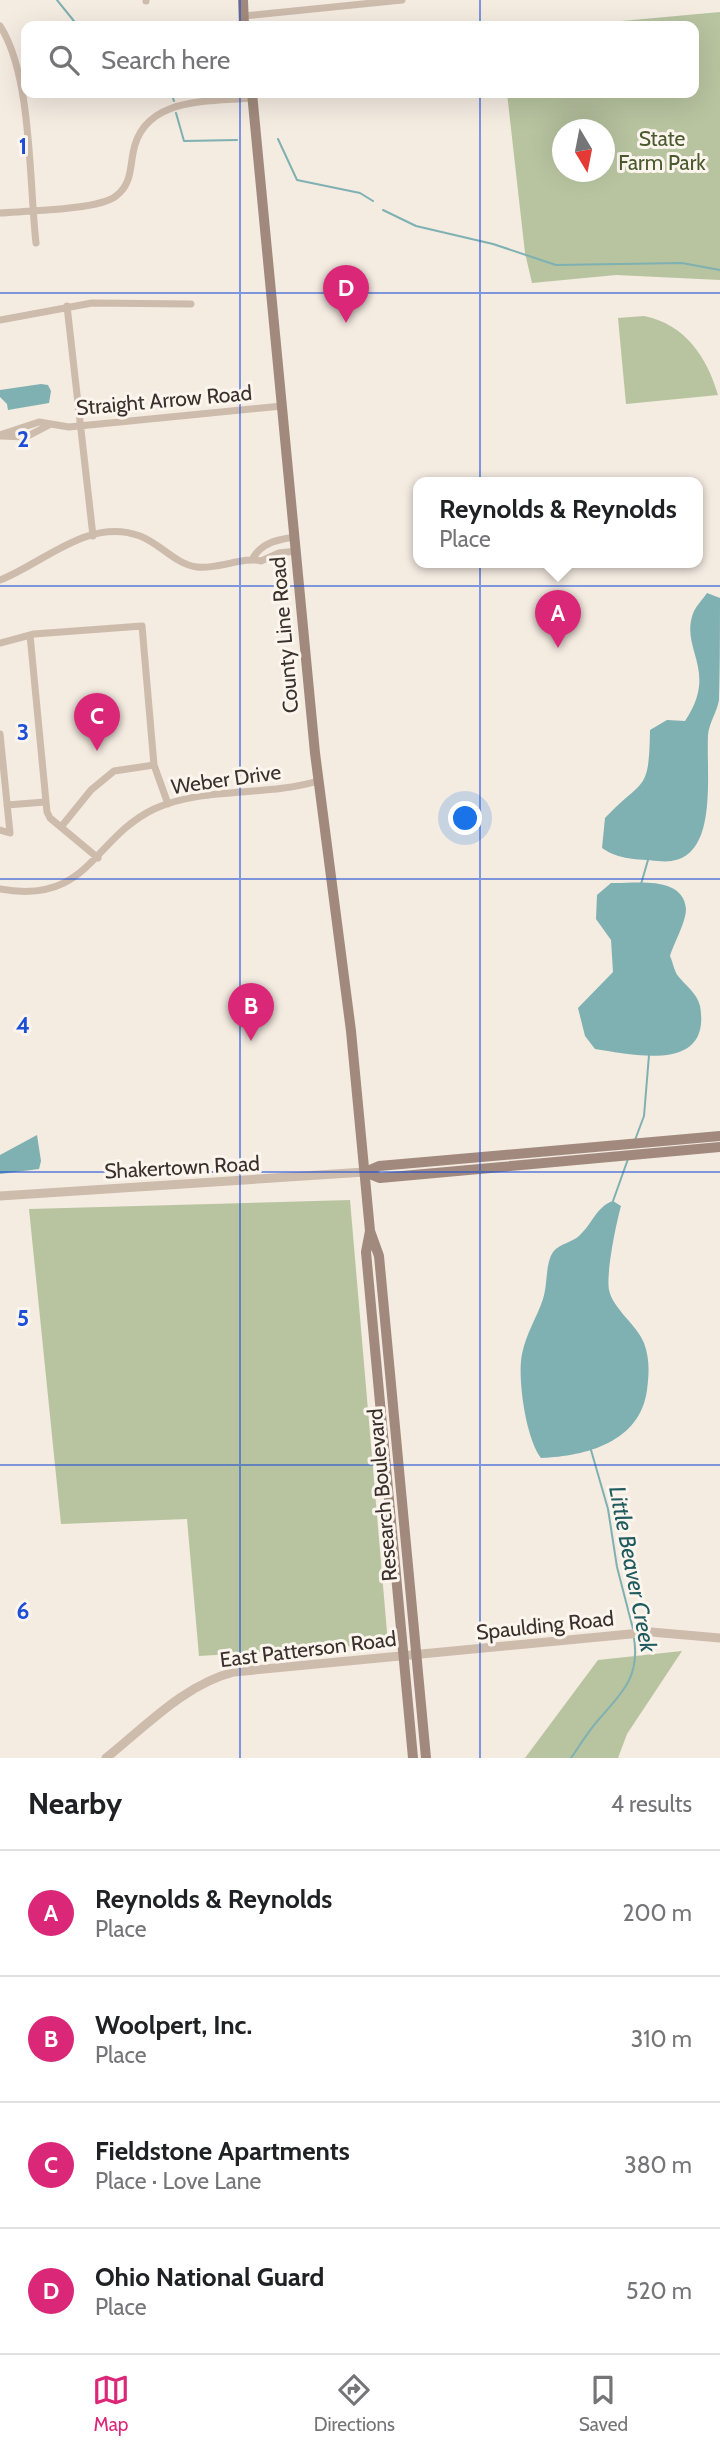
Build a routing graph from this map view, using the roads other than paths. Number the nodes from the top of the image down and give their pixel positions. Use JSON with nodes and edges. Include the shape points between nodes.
{"nodes":[{"id":1,"x":243,"y":0,"type":"edge"},
{"id":2,"x":402,"y":0,"type":"edge"},
{"id":3,"x":350,"y":3,"type":"edge"},
{"id":4,"x":244,"y":21,"type":"edge"},
{"id":5,"x":0,"y":26,"type":"edge"},
{"id":6,"x":21,"y":92,"type":"edge"},
{"id":7,"x":22,"y":98,"type":"edge"},
{"id":8,"x":233,"y":98,"type":"edge"},
{"id":9,"x":252,"y":98,"type":"edge"},
{"id":10,"x":32,"y":210,"type":"junction"},
{"id":11,"x":0,"y":213,"type":"edge"},
{"id":12,"x":36,"y":243,"type":"dead end"},
{"id":13,"x":191,"y":304,"type":"dead end"},
{"id":14,"x":67,"y":306,"type":"junction"},
{"id":15,"x":0,"y":320,"type":"edge"},
{"id":16,"x":282,"y":406,"type":"junction"},
{"id":17,"x":80,"y":425,"type":"junction"},
{"id":18,"x":0,"y":435,"type":"edge"},
{"id":19,"x":93,"y":536,"type":"junction"},
{"id":20,"x":294,"y":537,"type":"junction"},
{"id":21,"x":296,"y":551,"type":"junction"},
{"id":22,"x":253,"y":558,"type":"junction"},
{"id":23,"x":0,"y":580,"type":"edge"},
{"id":24,"x":30,"y":635,"type":"junction"},
{"id":25,"x":0,"y":643,"type":"edge"},
{"id":26,"x":0,"y":734,"type":"edge"},
{"id":27,"x":154,"y":765,"type":"junction"},
{"id":28,"x":318,"y":781,"type":"junction"},
{"id":29,"x":45,"y":802,"type":"junction"},
{"id":30,"x":169,"y":804,"type":"junction"},
{"id":31,"x":7,"y":805,"type":"junction"},
{"id":32,"x":61,"y":827,"type":"junction"},
{"id":33,"x":0,"y":830,"type":"edge"},
{"id":34,"x":98,"y":858,"type":"junction"},
{"id":35,"x":0,"y":889,"type":"edge"},
{"id":36,"x":720,"y":1136,"type":"edge"},
{"id":37,"x":720,"y":1147,"type":"edge"},
{"id":38,"x":365,"y":1172,"type":"junction"},
{"id":39,"x":0,"y":1196,"type":"edge"},
{"id":40,"x":370,"y":1231,"type":"junction"},
{"id":41,"x":392,"y":1403,"type":"junction"},
{"id":42,"x":380,"y":1404,"type":"junction"},
{"id":43,"x":720,"y":1638,"type":"edge"},
{"id":44,"x":404,"y":1655,"type":"junction"},
{"id":45,"x":416,"y":1655,"type":"junction"},
{"id":46,"x":106,"y":1758,"type":"edge"},
{"id":47,"x":413,"y":1758,"type":"edge"},
{"id":48,"x":426,"y":1758,"type":"edge"}],
"edges":[{"from":1,"to":4,"type":"main road"},
{"from":2,"to":3,"type":"street"},
{"from":3,"to":4,"type":"street"},
{"from":5,"to":6,"type":"street","via":[[12,45]]},
{"from":7,"to":10,"type":"street"},
{"from":8,"to":10,"type":"street","via":[[186,103],[149,120],[139,135],[130,176],[116,196],[99,204]]},
{"from":9,"to":16,"type":"main road","name":"County Line Road"},
{"from":10,"to":11,"type":"street"},
{"from":10,"to":12,"type":"street"},
{"from":13,"to":14,"type":"street"},
{"from":14,"to":15,"type":"street"},
{"from":14,"to":17,"type":"street"},
{"from":16,"to":17,"type":"street","name":"Straight Arrow Road"},
{"from":16,"to":20,"type":"main road","name":"County Line Road"},
{"from":17,"to":18,"type":"street","name":"Straight Arrow Road","via":[[27,425]]},
{"from":17,"to":19,"type":"street"},
{"from":19,"to":22,"type":"street","via":[[140,536],[195,566]]},
{"from":19,"to":23,"type":"street","via":[[60,546]]},
{"from":20,"to":21,"type":"main road","name":"County Line Road"},
{"from":20,"to":22,"type":"street","via":[[264,545]]},
{"from":21,"to":22,"type":"street","via":[[261,561]]},
{"from":21,"to":28,"type":"main road","name":"County Line Road"},
{"from":24,"to":25,"type":"street"},
{"from":24,"to":27,"type":"street","via":[[142,626]]},
{"from":24,"to":29,"type":"street"},
{"from":26,"to":31,"type":"street"},
{"from":27,"to":30,"type":"street"},
{"from":27,"to":32,"type":"street","via":[[114,771]]},
{"from":28,"to":30,"type":"street","name":"Weber Drive"},
{"from":28,"to":38,"type":"main road","name":"County Line Road"},
{"from":29,"to":31,"type":"street"},
{"from":29,"to":32,"type":"street","via":[[50,818]]},
{"from":30,"to":34,"type":"street","name":"Weber Drive","via":[[130,824]]},
{"from":31,"to":33,"type":"street","via":[[10,833]]},
{"from":32,"to":34,"type":"street"},
{"from":34,"to":35,"type":"street","name":"Weber Drive","via":[[86,870],[48,889]]},
{"from":36,"to":38,"type":"main road","via":[[379,1166]]},
{"from":37,"to":38,"type":"main road","via":[[380,1178]]},
{"from":38,"to":39,"type":"street","name":"Shakertown Road"},
{"from":38,"to":40,"type":"main road","name":"Research Boulevard"},
{"from":40,"to":41,"type":"main road","name":"Research Boulevard","via":[[379,1256]]},
{"from":40,"to":42,"type":"main road","name":"Research Boulevard","via":[[366,1252]]},
{"from":41,"to":42,"type":"main road"},
{"from":41,"to":45,"type":"main road","name":"Research Boulevard"},
{"from":42,"to":44,"type":"main road","name":"Research Boulevard"},
{"from":43,"to":45,"type":"street","name":"Spaulding Road","via":[[651,1632]]},
{"from":44,"to":45,"type":"street","name":"East Patterson Road"},
{"from":44,"to":46,"type":"street","name":"East Patterson Road","via":[[221,1675],[189,1692]]},
{"from":44,"to":47,"type":"main road","name":"Research Boulevard"},
{"from":45,"to":48,"type":"main road","name":"Research Boulevard"}]}
